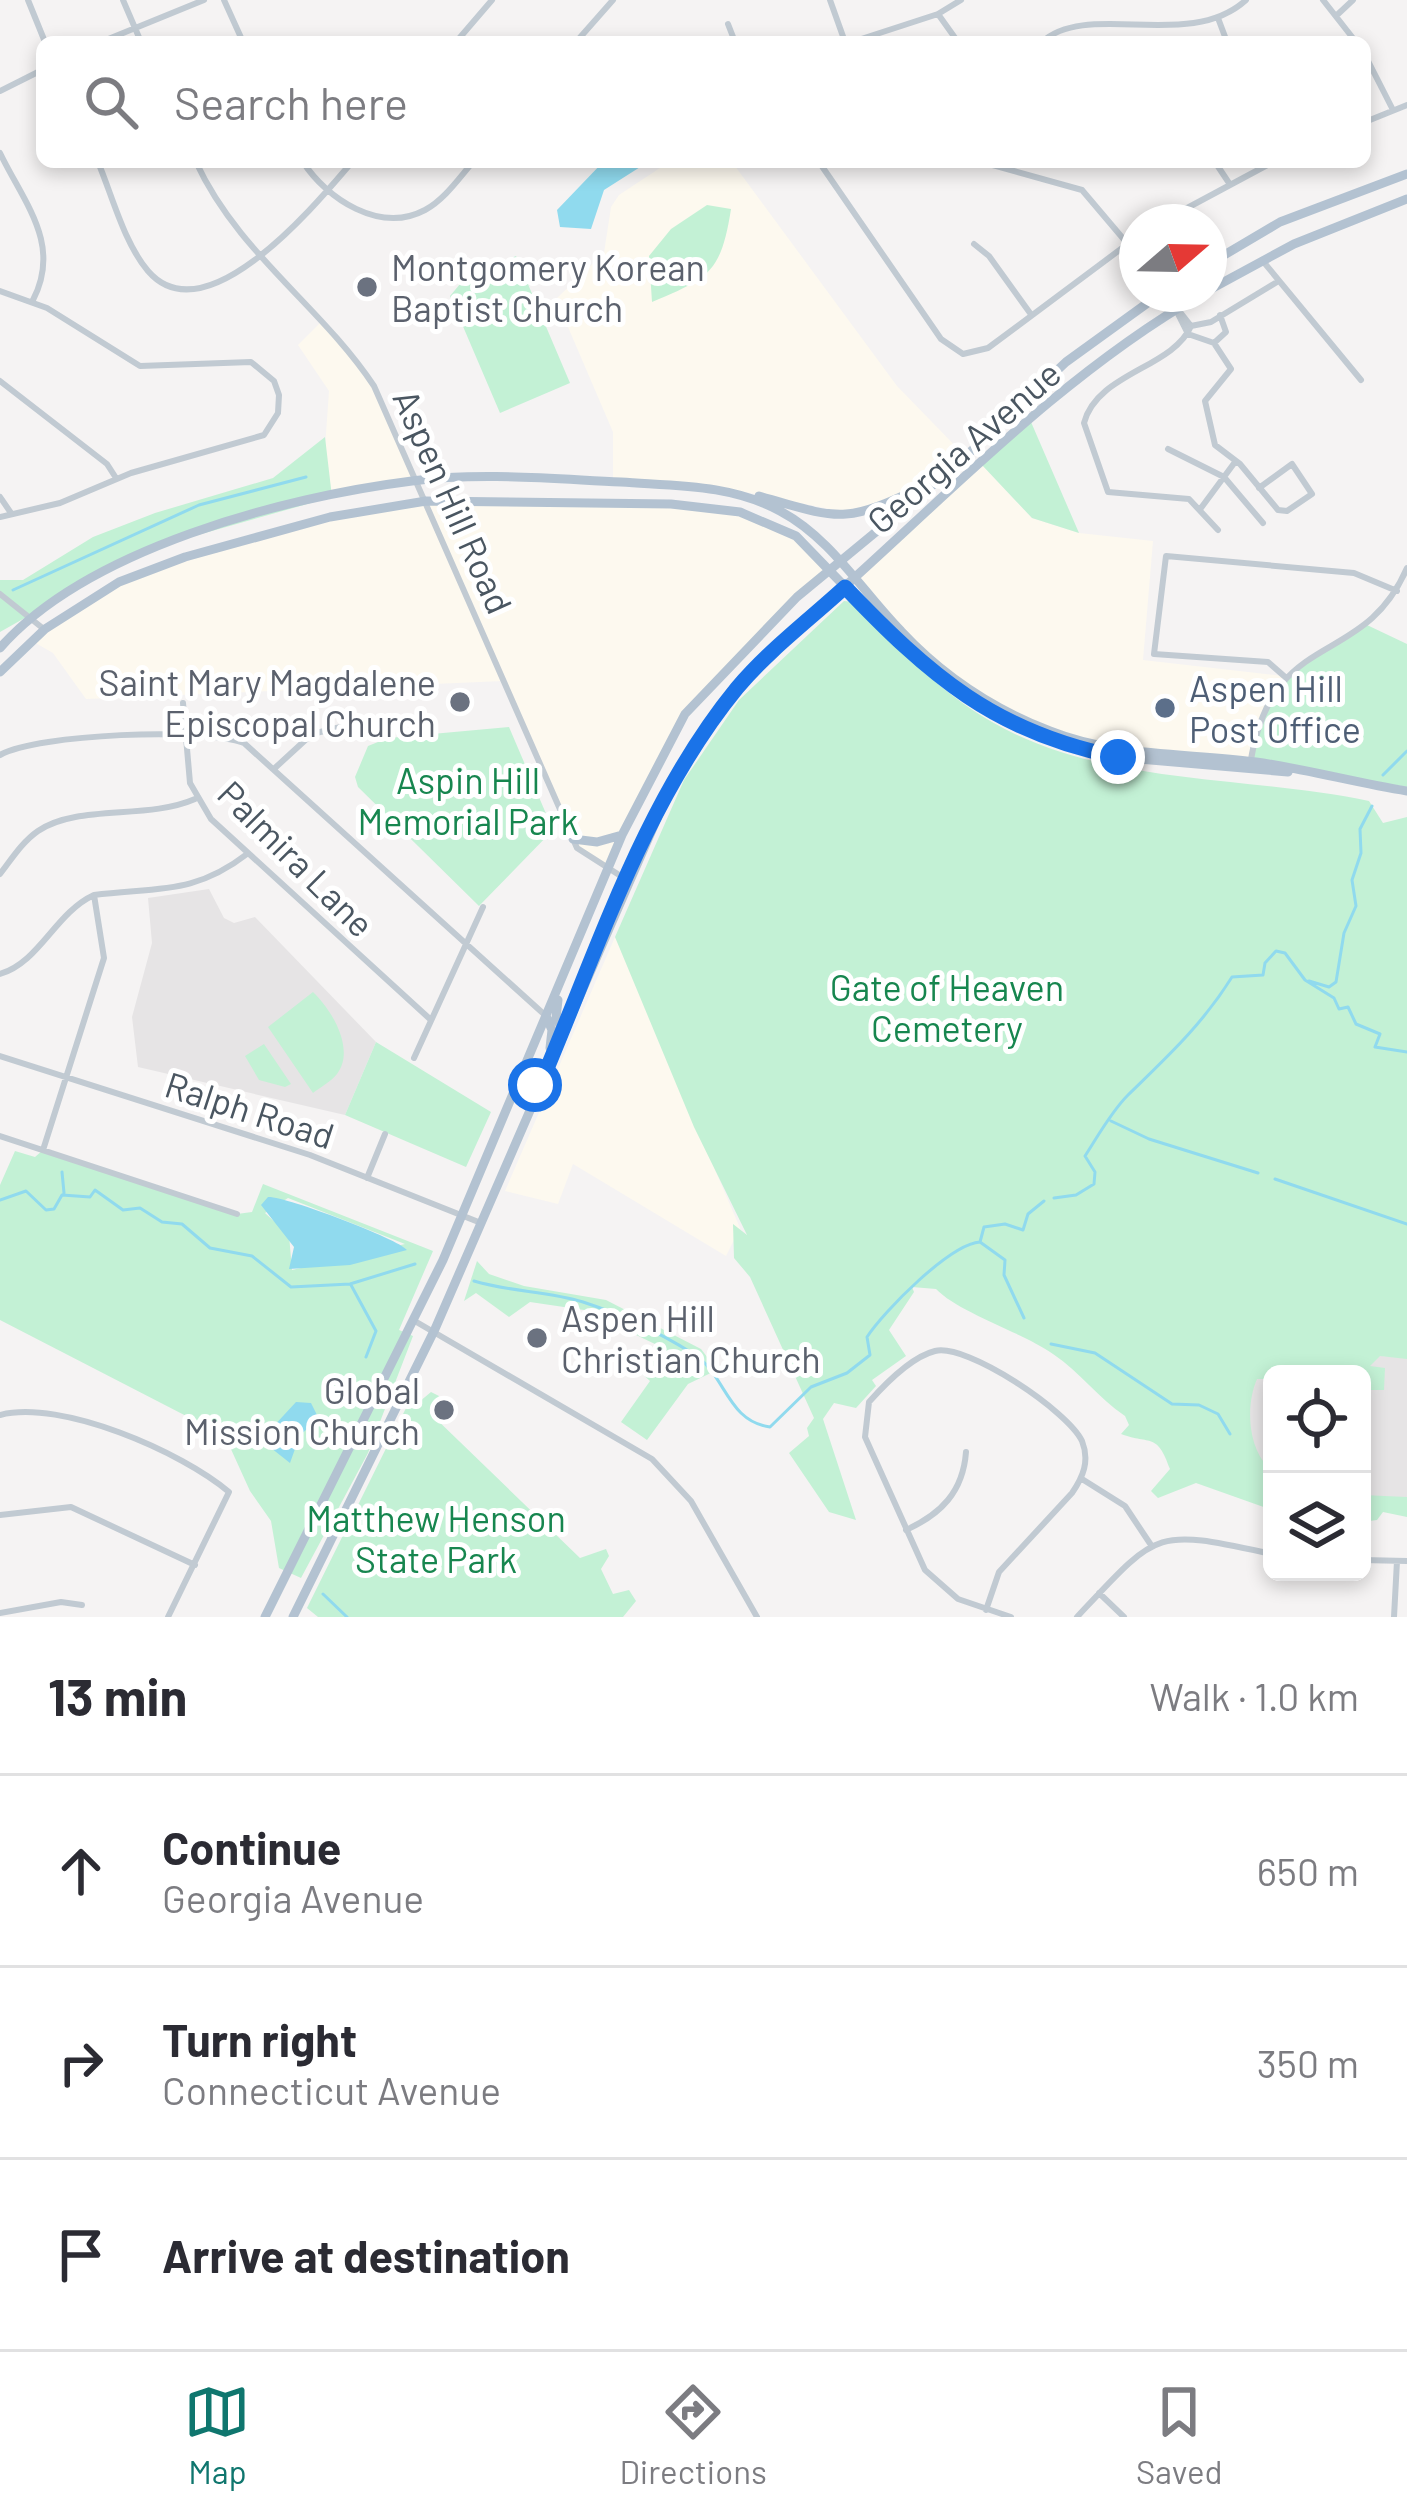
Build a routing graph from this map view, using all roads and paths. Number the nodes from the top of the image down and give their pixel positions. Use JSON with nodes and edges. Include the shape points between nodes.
{"nodes":[{"id":1,"x":28,"y":0,"type":"edge"},
{"id":2,"x":123,"y":0,"type":"edge"},
{"id":3,"x":204,"y":0,"type":"edge"},
{"id":4,"x":224,"y":0,"type":"edge"},
{"id":5,"x":492,"y":0,"type":"edge"},
{"id":6,"x":599,"y":0,"type":"edge"},
{"id":7,"x":614,"y":0,"type":"edge"},
{"id":8,"x":830,"y":0,"type":"edge"},
{"id":9,"x":962,"y":0,"type":"edge"},
{"id":10,"x":1246,"y":0,"type":"edge"},
{"id":11,"x":1323,"y":0,"type":"edge"},
{"id":12,"x":1353,"y":0,"type":"edge"},
{"id":13,"x":606,"y":8,"type":"junction"},
{"id":14,"x":1087,"y":12,"type":"dead end"},
{"id":15,"x":938,"y":14,"type":"junction"},
{"id":16,"x":1337,"y":15,"type":"junction"},
{"id":17,"x":1071,"y":16,"type":"dead end"},
{"id":18,"x":1217,"y":18,"type":"junction"},
{"id":19,"x":728,"y":24,"type":"dead end"},
{"id":20,"x":135,"y":27,"type":"junction"},
{"id":21,"x":43,"y":36,"type":"edge"},
{"id":22,"x":115,"y":36,"type":"edge"},
{"id":23,"x":139,"y":36,"type":"edge"},
{"id":24,"x":240,"y":36,"type":"edge"},
{"id":25,"x":461,"y":36,"type":"edge"},
{"id":26,"x":581,"y":36,"type":"edge"},
{"id":27,"x":733,"y":36,"type":"edge"},
{"id":28,"x":845,"y":36,"type":"edge"},
{"id":29,"x":867,"y":36,"type":"edge"},
{"id":30,"x":954,"y":36,"type":"edge"},
{"id":31,"x":1049,"y":36,"type":"edge"},
{"id":32,"x":1224,"y":36,"type":"edge"},
{"id":33,"x":1352,"y":36,"type":"edge"},
{"id":34,"x":1371,"y":67,"type":"edge"},
{"id":35,"x":36,"y":73,"type":"edge"},
{"id":36,"x":0,"y":91,"type":"edge"},
{"id":37,"x":1407,"y":105,"type":"edge"},
{"id":38,"x":1393,"y":110,"type":"junction"},
{"id":39,"x":1371,"y":119,"type":"edge"},
{"id":40,"x":0,"y":153,"type":"edge"},
{"id":41,"x":101,"y":168,"type":"edge"},
{"id":42,"x":199,"y":168,"type":"edge"},
{"id":43,"x":308,"y":168,"type":"edge"},
{"id":44,"x":347,"y":168,"type":"edge"},
{"id":45,"x":467,"y":168,"type":"edge"},
{"id":46,"x":823,"y":168,"type":"edge"},
{"id":47,"x":1003,"y":168,"type":"edge"},
{"id":48,"x":1219,"y":168,"type":"edge"},
{"id":49,"x":1261,"y":168,"type":"edge"},
{"id":50,"x":1407,"y":174,"type":"edge"},
{"id":51,"x":14,"y":181,"type":"junction"},
{"id":52,"x":1229,"y":183,"type":"junction"},
{"id":53,"x":0,"y":188,"type":"edge"},
{"id":54,"x":327,"y":192,"type":"junction"},
{"id":55,"x":1407,"y":199,"type":"edge"},
{"id":56,"x":1192,"y":204,"type":"edge"},
{"id":57,"x":1119,"y":232,"type":"edge"},
{"id":58,"x":974,"y":244,"type":"dead end"},
{"id":59,"x":1119,"y":249,"type":"edge"},
{"id":60,"x":1227,"y":254,"type":"edge"},
{"id":61,"x":257,"y":257,"type":"junction"},
{"id":62,"x":1262,"y":260,"type":"junction"},
{"id":63,"x":1227,"y":280,"type":"edge"},
{"id":64,"x":1277,"y":282,"type":"junction"},
{"id":65,"x":0,"y":291,"type":"edge"},
{"id":66,"x":33,"y":300,"type":"junction"},
{"id":67,"x":1137,"y":312,"type":"edge"},
{"id":68,"x":1172,"y":312,"type":"edge"},
{"id":69,"x":1179,"y":312,"type":"edge"},
{"id":70,"x":1030,"y":314,"type":"junction"},
{"id":71,"x":1220,"y":315,"type":"junction"},
{"id":72,"x":1211,"y":322,"type":"junction"},
{"id":73,"x":1189,"y":330,"type":"junction"},
{"id":74,"x":1212,"y":342,"type":"junction"},
{"id":75,"x":1361,"y":380,"type":"dead end"},
{"id":76,"x":0,"y":381,"type":"edge"},
{"id":77,"x":1168,"y":449,"type":"dead end"},
{"id":78,"x":1236,"y":461,"type":"junction"},
{"id":79,"x":1224,"y":477,"type":"junction"},
{"id":80,"x":116,"y":478,"type":"junction"},
{"id":81,"x":940,"y":479,"type":"junction"},
{"id":82,"x":417,"y":480,"type":"junction"},
{"id":83,"x":1259,"y":488,"type":"junction"},
{"id":84,"x":730,"y":490,"type":"junction"},
{"id":85,"x":0,"y":496,"type":"edge"},
{"id":86,"x":426,"y":501,"type":"junction"},
{"id":87,"x":1201,"y":508,"type":"junction"},
{"id":88,"x":11,"y":513,"type":"junction"},
{"id":89,"x":0,"y":517,"type":"edge"},
{"id":90,"x":1263,"y":523,"type":"dead end"},
{"id":91,"x":1218,"y":530,"type":"dead end"},
{"id":92,"x":841,"y":561,"type":"junction"},
{"id":93,"x":1407,"y":568,"type":"edge"},
{"id":94,"x":830,"y":569,"type":"junction"},
{"id":95,"x":854,"y":579,"type":"junction"},
{"id":96,"x":845,"y":587,"type":"junction"},
{"id":97,"x":1397,"y":591,"type":"junction"},
{"id":98,"x":0,"y":594,"type":"edge"},
{"id":99,"x":30,"y":617,"type":"junction"},
{"id":100,"x":45,"y":630,"type":"junction"},
{"id":101,"x":0,"y":648,"type":"edge"},
{"id":102,"x":0,"y":672,"type":"edge"},
{"id":103,"x":1285,"y":676,"type":"junction"},
{"id":104,"x":183,"y":703,"type":"dead end"},
{"id":105,"x":357,"y":723,"type":"dead end"},
{"id":106,"x":185,"y":734,"type":"junction"},
{"id":107,"x":0,"y":755,"type":"edge"},
{"id":108,"x":1250,"y":765,"type":"junction"},
{"id":109,"x":276,"y":767,"type":"junction"},
{"id":110,"x":1407,"y":791,"type":"edge"},
{"id":111,"x":195,"y":799,"type":"junction"},
{"id":112,"x":622,"y":835,"type":"junction"},
{"id":113,"x":573,"y":839,"type":"junction"},
{"id":114,"x":247,"y":854,"type":"junction"},
{"id":115,"x":607,"y":870,"type":"junction"},
{"id":116,"x":0,"y":874,"type":"edge"},
{"id":117,"x":627,"y":880,"type":"junction"},
{"id":118,"x":94,"y":895,"type":"junction"},
{"id":119,"x":483,"y":907,"type":"dead end"},
{"id":120,"x":467,"y":944,"type":"junction"},
{"id":121,"x":566,"y":967,"type":"junction"},
{"id":122,"x":0,"y":974,"type":"edge"},
{"id":123,"x":546,"y":1016,"type":"junction"},
{"id":124,"x":431,"y":1020,"type":"junction"},
{"id":125,"x":563,"y":1030,"type":"junction"},
{"id":126,"x":0,"y":1056,"type":"edge"},
{"id":127,"x":414,"y":1058,"type":"dead end"},
{"id":128,"x":68,"y":1078,"type":"junction"},
{"id":129,"x":537,"y":1092,"type":"junction"},
{"id":130,"x":385,"y":1134,"type":"dead end"},
{"id":131,"x":0,"y":1136,"type":"edge"},
{"id":132,"x":43,"y":1150,"type":"junction"},
{"id":133,"x":368,"y":1178,"type":"junction"},
{"id":134,"x":237,"y":1214,"type":"dead end"},
{"id":135,"x":461,"y":1216,"type":"junction"},
{"id":136,"x":481,"y":1223,"type":"junction"},
{"id":137,"x":413,"y":1320,"type":"junction"},
{"id":138,"x":435,"y":1329,"type":"junction"},
{"id":139,"x":0,"y":1415,"type":"edge"},
{"id":140,"x":966,"y":1452,"type":"dead end"},
{"id":141,"x":1082,"y":1479,"type":"junction"},
{"id":142,"x":0,"y":1515,"type":"edge"},
{"id":143,"x":906,"y":1529,"type":"junction"},
{"id":144,"x":1151,"y":1545,"type":"junction"},
{"id":145,"x":1263,"y":1552,"type":"edge"},
{"id":146,"x":1371,"y":1560,"type":"edge"},
{"id":147,"x":1397,"y":1561,"type":"junction"},
{"id":148,"x":1407,"y":1562,"type":"edge"},
{"id":149,"x":195,"y":1565,"type":"junction"},
{"id":150,"x":1099,"y":1593,"type":"junction"},
{"id":151,"x":82,"y":1605,"type":"dead end"},
{"id":152,"x":986,"y":1610,"type":"junction"},
{"id":153,"x":0,"y":1613,"type":"edge"},
{"id":154,"x":168,"y":1617,"type":"edge"},
{"id":155,"x":265,"y":1617,"type":"edge"},
{"id":156,"x":293,"y":1617,"type":"edge"},
{"id":157,"x":757,"y":1617,"type":"edge"},
{"id":158,"x":1011,"y":1617,"type":"edge"},
{"id":159,"x":1077,"y":1617,"type":"edge"},
{"id":160,"x":1124,"y":1617,"type":"edge"},
{"id":161,"x":1394,"y":1617,"type":"edge"}],
"edges":[{"from":1,"to":21,"type":"street"},
{"from":2,"to":20,"type":"street"},
{"from":3,"to":20,"type":"street"},
{"from":4,"to":24,"type":"street"},
{"from":5,"to":25,"type":"street"},
{"from":6,"to":13,"type":"street"},
{"from":7,"to":13,"type":"street"},
{"from":8,"to":28,"type":"street"},
{"from":9,"to":15,"type":"street"},
{"from":10,"to":18,"type":"street"},
{"from":11,"to":16,"type":"street"},
{"from":12,"to":16,"type":"street"},
{"from":13,"to":26,"type":"street"},
{"from":14,"to":18,"type":"street"},
{"from":15,"to":29,"type":"street"},
{"from":15,"to":30,"type":"street"},
{"from":16,"to":33,"type":"street"},
{"from":17,"to":31,"type":"street"},
{"from":18,"to":32,"type":"street"},
{"from":19,"to":27,"type":"street"},
{"from":20,"to":22,"type":"street"},
{"from":20,"to":23,"type":"street"},
{"from":34,"to":38,"type":"street"},
{"from":35,"to":36,"type":"street"},
{"from":37,"to":38,"type":"street"},
{"from":38,"to":39,"type":"street"},
{"from":40,"to":51,"type":"street"},
{"from":41,"to":61,"type":"street","via":[[142,262],[163,283],[203,288]]},
{"from":42,"to":61,"type":"street","name":"Aspen Hill Road"},
{"from":43,"to":54,"type":"street"},
{"from":44,"to":54,"type":"street"},
{"from":45,"to":54,"type":"street","via":[[439,200],[406,216],[373,214]]},
{"from":46,"to":70,"type":"street","via":[[953,350],[988,349]]},
{"from":47,"to":57,"type":"street","via":[[1082,190]]},
{"from":48,"to":52,"type":"street"},
{"from":49,"to":52,"type":"street"},
{"from":50,"to":60,"type":"main road","via":[[1294,216]]},
{"from":51,"to":53,"type":"street"},
{"from":51,"to":66,"type":"street","via":[[45,244]]},
{"from":52,"to":56,"type":"street"},
{"from":54,"to":61,"type":"street"},
{"from":55,"to":62,"type":"main road","name":"Georgia Avenue"},
{"from":58,"to":70,"type":"street"},
{"from":59,"to":70,"type":"street"},
{"from":61,"to":82,"type":"street","name":"Aspen Hill Road","via":[[356,358]]},
{"from":62,"to":63,"type":"main road","name":"Georgia Avenue"},
{"from":62,"to":64,"type":"street"},
{"from":64,"to":71,"type":"street"},
{"from":64,"to":75,"type":"street"},
{"from":65,"to":66,"type":"street"},
{"from":66,"to":80,"type":"street","via":[[140,366],[243,360],[274,381],[279,408],[251,443]]},
{"from":67,"to":81,"type":"main road","name":"Georgia Avenue","via":[[1066,362]]},
{"from":68,"to":95,"type":"main road","name":"Georgia Avenue","via":[[1087,374]]},
{"from":69,"to":73,"type":"street"},
{"from":71,"to":72,"type":"street"},
{"from":71,"to":74,"type":"street","via":[[1226,332]]},
{"from":72,"to":73,"type":"street"},
{"from":72,"to":74,"type":"street"},
{"from":73,"to":74,"type":"street"},
{"from":73,"to":87,"type":"street","via":[[1115,386],[1084,423],[1108,492],[1189,499]]},
{"from":74,"to":78,"type":"street","via":[[1232,374],[1206,396],[1206,411],[1215,445]]},
{"from":76,"to":80,"type":"street"},
{"from":77,"to":79,"type":"street"},
{"from":78,"to":79,"type":"street"},
{"from":78,"to":83,"type":"street"},
{"from":79,"to":87,"type":"street"},
{"from":79,"to":90,"type":"street"},
{"from":80,"to":88,"type":"street","via":[[60,503]]},
{"from":81,"to":84,"type":"main road","via":[[840,518]]},
{"from":81,"to":92,"type":"main road","name":"Georgia Avenue"},
{"from":82,"to":84,"type":"main road"},
{"from":82,"to":86,"type":"street","name":"Aspen Hill Road"},
{"from":82,"to":99,"type":"main road","via":[[180,537],[106,567]]},
{"from":83,"to":83,"type":"street","via":[[1292,464],[1312,494],[1281,512]]},
{"from":84,"to":92,"type":"main road","via":[[804,525]]},
{"from":85,"to":88,"type":"street"},
{"from":86,"to":94,"type":"main road","via":[[731,510],[779,526]]},
{"from":86,"to":100,"type":"main road","via":[[330,517],[146,570]]},
{"from":86,"to":113,"type":"street","name":"Aspen Hill Road"},
{"from":87,"to":91,"type":"street"},
{"from":88,"to":89,"type":"street"},
{"from":92,"to":94,"type":"main road","name":"Georgia Avenue"},
{"from":92,"to":95,"type":"main road"},
{"from":93,"to":97,"type":"street"},
{"from":94,"to":96,"type":"main road"},
{"from":94,"to":112,"type":"main road","name":"Georgia Avenue","via":[[755,636],[686,714]]},
{"from":95,"to":96,"type":"main road","name":"Georgia Avenue"},
{"from":95,"to":108,"type":"main road","via":[[950,676],[1016,716],[1101,745]]},
{"from":96,"to":108,"type":"main road","via":[[922,665],[1002,720],[1116,757]]},
{"from":96,"to":117,"type":"main road","name":"Georgia Avenue","via":[[737,688],[672,784]]},
{"from":97,"to":103,"type":"street","via":[[1371,622]]},
{"from":97,"to":103,"type":"street","via":[[1354,573],[1166,556],[1154,654],[1268,662]]},
{"from":98,"to":99,"type":"street"},
{"from":99,"to":100,"type":"street"},
{"from":99,"to":101,"type":"main road"},
{"from":100,"to":102,"type":"main road"},
{"from":103,"to":108,"type":"street","via":[[1258,720]]},
{"from":104,"to":106,"type":"street","name":"Palmira Lane"},
{"from":105,"to":109,"type":"street","via":[[312,734]]},
{"from":106,"to":107,"type":"street","via":[[27,745]]},
{"from":106,"to":109,"type":"street","via":[[244,742]]},
{"from":106,"to":111,"type":"street","name":"Palmira Lane"},
{"from":108,"to":110,"type":"main road"},
{"from":109,"to":120,"type":"street"},
{"from":111,"to":114,"type":"street","name":"Palmira Lane"},
{"from":111,"to":116,"type":"street","via":[[158,813],[44,827]]},
{"from":112,"to":113,"type":"main road"},
{"from":112,"to":115,"type":"main road","name":"Georgia Avenue"},
{"from":113,"to":115,"type":"street","name":"Aspen Hill Road"},
{"from":114,"to":118,"type":"street","via":[[193,886]]},
{"from":114,"to":124,"type":"street","name":"Palmira Lane"},
{"from":115,"to":117,"type":"street","name":"Aspen Hill Road"},
{"from":115,"to":121,"type":"main road","name":"Georgia Avenue"},
{"from":117,"to":125,"type":"main road","name":"Georgia Avenue"},
{"from":118,"to":122,"type":"street","via":[[66,910],[22,964]]},
{"from":118,"to":128,"type":"street","via":[[104,958]]},
{"from":119,"to":120,"type":"street"},
{"from":120,"to":123,"type":"street"},
{"from":120,"to":124,"type":"street"},
{"from":121,"to":123,"type":"main road","name":"Georgia Avenue"},
{"from":121,"to":125,"type":"main road","via":[[555,1011]]},
{"from":123,"to":129,"type":"main road","via":[[553,1036]]},
{"from":123,"to":135,"type":"main road","name":"Georgia Avenue"},
{"from":124,"to":127,"type":"street"},
{"from":125,"to":129,"type":"main road","name":"Georgia Avenue"},
{"from":126,"to":128,"type":"street","name":"Ralph Road"},
{"from":128,"to":132,"type":"street"},
{"from":128,"to":133,"type":"street","name":"Ralph Road"},
{"from":129,"to":136,"type":"main road","name":"Georgia Avenue"},
{"from":130,"to":133,"type":"street"},
{"from":131,"to":132,"type":"street"},
{"from":132,"to":134,"type":"street"},
{"from":133,"to":135,"type":"street","name":"Ralph Road"},
{"from":135,"to":136,"type":"street","name":"Ralph Road"},
{"from":135,"to":137,"type":"main road","name":"Georgia Avenue"},
{"from":136,"to":138,"type":"main road","name":"Georgia Avenue"},
{"from":137,"to":138,"type":"street"},
{"from":137,"to":155,"type":"main road","name":"Georgia Avenue"},
{"from":138,"to":156,"type":"main road","name":"Georgia Avenue"},
{"from":138,"to":157,"type":"street","via":[[652,1459],[691,1501]]},
{"from":139,"to":149,"type":"street","via":[[76,1415],[229,1492]]},
{"from":140,"to":143,"type":"street","via":[[942,1509]]},
{"from":141,"to":143,"type":"street","via":[[1082,1442],[1034,1396],[971,1358],[934,1352],[880,1389],[863,1421]]},
{"from":141,"to":144,"type":"street","via":[[1125,1506]]},
{"from":141,"to":152,"type":"street","via":[[999,1572]]},
{"from":142,"to":149,"type":"street","via":[[71,1507]]},
{"from":143,"to":152,"type":"street","via":[[937,1583]]},
{"from":144,"to":145,"type":"street","via":[[1189,1536]]},
{"from":144,"to":150,"type":"street"},
{"from":146,"to":147,"type":"street"},
{"from":147,"to":148,"type":"street"},
{"from":147,"to":161,"type":"street"},
{"from":149,"to":154,"type":"street"},
{"from":150,"to":159,"type":"street"},
{"from":150,"to":160,"type":"street"},
{"from":151,"to":153,"type":"street"},
{"from":152,"to":158,"type":"street"}]}
